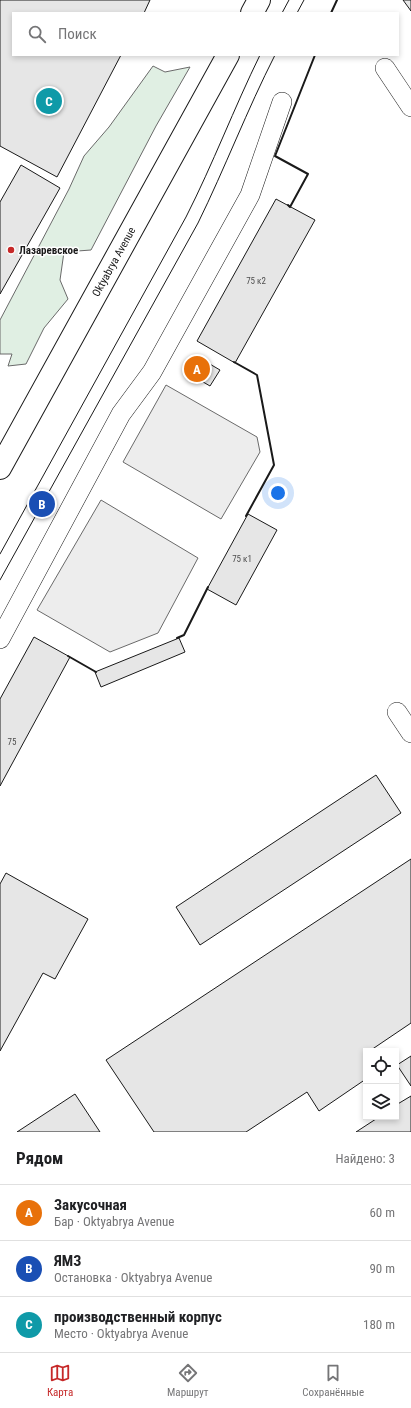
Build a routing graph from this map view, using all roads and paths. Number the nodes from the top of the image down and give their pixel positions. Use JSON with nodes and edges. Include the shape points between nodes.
{"nodes":[{"id":1,"x":259,"y":0,"type":"edge"},
{"id":2,"x":253,"y":12,"type":"edge"},
{"id":3,"x":227,"y":56,"type":"edge"},
{"id":4,"x":385,"y":68,"type":"dead end"},
{"id":5,"x":282,"y":102,"type":"dead end"},
{"id":6,"x":411,"y":107,"type":"edge"},
{"id":7,"x":0,"y":468,"type":"edge"},
{"id":8,"x":0,"y":639,"type":"edge"},
{"id":9,"x":397,"y":712,"type":"dead end"},
{"id":10,"x":411,"y":733,"type":"edge"}],
"edges":[{"from":1,"to":2,"type":"main road"},
{"from":3,"to":7,"type":"main road","name":"Oktyabrya Avenue"},
{"from":4,"to":6,"type":"lane"},
{"from":5,"to":8,"type":"lane","via":[[250,195],[152,372],[120,414]]},
{"from":9,"to":10,"type":"lane"}]}
